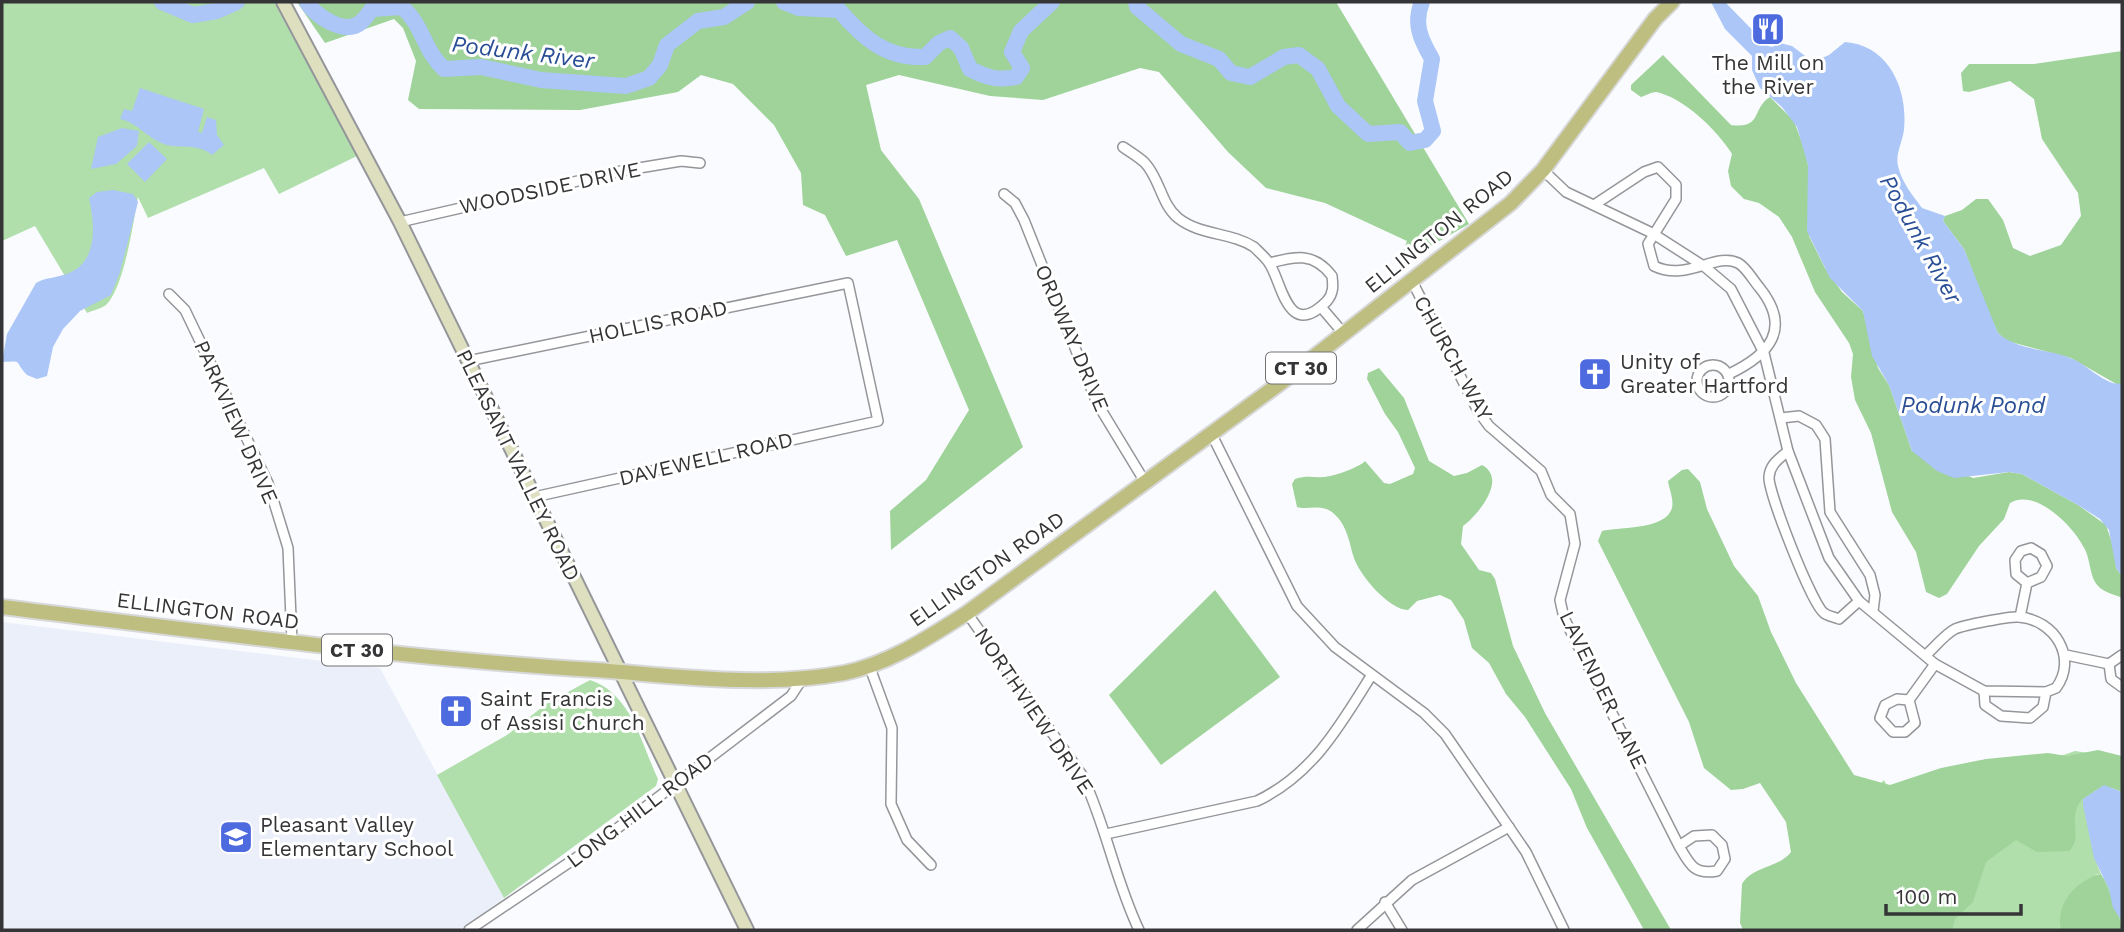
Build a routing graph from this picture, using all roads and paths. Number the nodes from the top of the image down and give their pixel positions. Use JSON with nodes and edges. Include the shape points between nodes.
{"nodes":[{"id":1,"x":283,"y":2,"type":"edge"},
{"id":2,"x":1672,"y":2,"type":"edge"},
{"id":3,"x":1124,"y":147,"type":"dead end"},
{"id":4,"x":700,"y":163,"type":"dead end"},
{"id":5,"x":1543,"y":170,"type":"junction"},
{"id":6,"x":1004,"y":194,"type":"dead end"},
{"id":7,"x":1594,"y":205,"type":"junction"},
{"id":8,"x":400,"y":222,"type":"junction"},
{"id":9,"x":1652,"y":233,"type":"junction"},
{"id":10,"x":1270,"y":263,"type":"junction"},
{"id":11,"x":1705,"y":267,"type":"junction"},
{"id":12,"x":1412,"y":281,"type":"junction"},
{"id":13,"x":169,"y":294,"type":"dead end"},
{"id":14,"x":1321,"y":307,"type":"junction"},
{"id":15,"x":1344,"y":334,"type":"junction"},
{"id":16,"x":1764,"y":353,"type":"junction"},
{"id":17,"x":468,"y":361,"type":"junction"},
{"id":18,"x":1729,"y":374,"type":"dead end"},
{"id":19,"x":1781,"y":418,"type":"junction"},
{"id":20,"x":878,"y":421,"type":"joint"},
{"id":21,"x":1211,"y":433,"type":"junction"},
{"id":22,"x":1788,"y":451,"type":"junction"},
{"id":23,"x":1145,"y":482,"type":"junction"},
{"id":24,"x":1551,"y":495,"type":"joint"},
{"id":25,"x":534,"y":498,"type":"junction"},
{"id":26,"x":1829,"y":512,"type":"junction"},
{"id":27,"x":1814,"y":520,"type":"junction"},
{"id":28,"x":2027,"y":583,"type":"dead end"},
{"id":29,"x":1859,"y":601,"type":"junction"},
{"id":30,"x":2,"y":607,"type":"edge"},
{"id":31,"x":1872,"y":611,"type":"junction"},
{"id":32,"x":967,"y":613,"type":"junction"},
{"id":33,"x":2020,"y":617,"type":"junction"},
{"id":34,"x":292,"y":642,"type":"junction"},
{"id":35,"x":1927,"y":654,"type":"junction"},
{"id":36,"x":2066,"y":655,"type":"junction"},
{"id":37,"x":2122,"y":655,"type":"edge"},
{"id":38,"x":1936,"y":664,"type":"junction"},
{"id":39,"x":2109,"y":664,"type":"junction"},
{"id":40,"x":869,"y":665,"type":"junction"},
{"id":41,"x":620,"y":672,"type":"junction"},
{"id":42,"x":1371,"y":676,"type":"junction"},
{"id":43,"x":802,"y":679,"type":"junction"},
{"id":44,"x":2122,"y":687,"type":"edge"},
{"id":45,"x":1984,"y":691,"type":"junction"},
{"id":46,"x":2046,"y":692,"type":"junction"},
{"id":47,"x":1909,"y":700,"type":"dead end"},
{"id":48,"x":674,"y":784,"type":"junction"},
{"id":49,"x":1509,"y":828,"type":"junction"},
{"id":50,"x":1106,"y":834,"type":"junction"},
{"id":51,"x":1679,"y":846,"type":"junction"},
{"id":52,"x":931,"y":864,"type":"dead end"},
{"id":53,"x":1385,"y":902,"type":"junction"},
{"id":54,"x":469,"y":930,"type":"edge"},
{"id":55,"x":747,"y":930,"type":"edge"},
{"id":56,"x":1139,"y":930,"type":"edge"},
{"id":57,"x":1357,"y":930,"type":"edge"},
{"id":58,"x":1402,"y":930,"type":"edge"},
{"id":59,"x":1564,"y":930,"type":"edge"}],
"edges":[{"from":1,"to":8,"type":"main road","name":"PLEASANT VALLEY ROAD"},
{"from":2,"to":5,"type":"main road","name":"ELLINGTON ROAD","number":"CT 30","via":[[1632,48]]},
{"from":3,"to":10,"type":"street","via":[[1146,164],[1177,217],[1205,233],[1253,247]]},
{"from":4,"to":8,"type":"street","name":"WOODSIDE DRIVE","via":[[681,161],[621,171]]},
{"from":5,"to":7,"type":"street","via":[[1566,192]]},
{"from":5,"to":12,"type":"main road","name":"ELLINGTON ROAD","number":"CT 30","via":[[1511,203]]},
{"from":6,"to":23,"type":"street","name":"ORDWAY DRIVE","via":[[1024,220],[1097,403]]},
{"from":7,"to":9,"type":"street"},
{"from":7,"to":9,"type":"street","via":[[1658,167],[1676,185],[1676,199]]},
{"from":8,"to":17,"type":"main road","name":"PLEASANT VALLEY ROAD"},
{"from":9,"to":11,"type":"street"},
{"from":9,"to":11,"type":"street","via":[[1647,244],[1654,266],[1665,272]]},
{"from":10,"to":14,"type":"street","via":[[1281,296],[1293,311],[1306,313]]},
{"from":10,"to":14,"type":"street","via":[[1298,255],[1325,266],[1334,286]]},
{"from":11,"to":16,"type":"street","via":[[1731,289]]},
{"from":11,"to":16,"type":"street","via":[[1725,260],[1740,264],[1764,293],[1776,334]]},
{"from":12,"to":15,"type":"main road","name":"ELLINGTON ROAD","number":"CT 30"},
{"from":12,"to":24,"type":"street","name":"CHURCH WAY","via":[[1478,411],[1541,471]]},
{"from":13,"to":34,"type":"street","name":"PARKVIEW DRIVE","via":[[185,310],[268,484],[288,548]]},
{"from":14,"to":15,"type":"street"},
{"from":15,"to":21,"type":"main road","name":"ELLINGTON ROAD","number":"CT 30"},
{"from":16,"to":18,"type":"street"},
{"from":16,"to":19,"type":"street"},
{"from":17,"to":20,"type":"street","name":"HOLLIS ROAD","via":[[848,283]]},
{"from":17,"to":25,"type":"main road","name":"PLEASANT VALLEY ROAD"},
{"from":19,"to":22,"type":"street"},
{"from":19,"to":26,"type":"street","via":[[1800,416],[1816,425],[1825,439]]},
{"from":20,"to":25,"type":"street","name":"DAVEWELL ROAD"},
{"from":21,"to":23,"type":"main road","name":"ELLINGTON ROAD","number":"CT 30"},
{"from":21,"to":42,"type":"street","via":[[1297,606],[1314,628]]},
{"from":22,"to":27,"type":"street"},
{"from":22,"to":29,"type":"street","via":[[1772,464],[1769,478],[1813,597],[1823,613],[1839,619]]},
{"from":23,"to":32,"type":"main road","name":"ELLINGTON ROAD","number":"CT 30"},
{"from":24,"to":51,"type":"street","name":"LAVENDER LANE","via":[[1566,508],[1573,525],[1575,544],[1560,600],[1564,618]]},
{"from":25,"to":41,"type":"main road","name":"PLEASANT VALLEY ROAD"},
{"from":26,"to":27,"type":"street"},
{"from":26,"to":31,"type":"street","via":[[1870,575],[1875,595]]},
{"from":27,"to":29,"type":"street","via":[[1829,558]]},
{"from":28,"to":33,"type":"street"},
{"from":29,"to":31,"type":"street"},
{"from":30,"to":34,"type":"main road","name":"ELLINGTON ROAD","number":"CT 30"},
{"from":31,"to":35,"type":"street"},
{"from":32,"to":40,"type":"main road","name":"ELLINGTON ROAD","number":"CT 30"},
{"from":32,"to":50,"type":"street","name":"NORTHVIEW DRIVE","via":[[1082,775]]},
{"from":33,"to":35,"type":"street","via":[[1955,629]]},
{"from":33,"to":36,"type":"street","via":[[2047,629]]},
{"from":34,"to":41,"type":"main road","name":"ELLINGTON ROAD","number":"CT 30","via":[[441,660]]},
{"from":35,"to":38,"type":"street"},
{"from":36,"to":39,"type":"street"},
{"from":36,"to":46,"type":"street","via":[[2065,674],[2056,688]]},
{"from":37,"to":39,"type":"street"},
{"from":38,"to":45,"type":"street"},
{"from":38,"to":47,"type":"street"},
{"from":39,"to":44,"type":"street","via":[[2112,678]]},
{"from":40,"to":43,"type":"main road","name":"ELLINGTON ROAD","number":"CT 30"},
{"from":40,"to":52,"type":"street","via":[[892,728],[891,804],[907,840]]},
{"from":41,"to":43,"type":"main road","name":"ELLINGTON ROAD","number":"CT 30"},
{"from":41,"to":48,"type":"main road","name":"PLEASANT VALLEY ROAD"},
{"from":42,"to":49,"type":"street","via":[[1424,713],[1445,734]]},
{"from":42,"to":50,"type":"street","via":[[1317,755],[1298,778],[1280,790],[1257,801]]},
{"from":43,"to":48,"type":"street","name":"LONG HILL ROAD","via":[[792,696]]},
{"from":45,"to":46,"type":"street"},
{"from":45,"to":46,"type":"street","via":[[1985,705],[2001,716],[2030,718],[2043,707]]},
{"from":48,"to":54,"type":"street","name":"LONG HILL ROAD","via":[[577,859]]},
{"from":48,"to":55,"type":"main road","name":"PLEASANT VALLEY ROAD"},
{"from":49,"to":53,"type":"street","via":[[1412,880]]},
{"from":49,"to":59,"type":"street","via":[[1526,852]]},
{"from":50,"to":56,"type":"street","name":"NORTHVIEW DRIVE"},
{"from":51,"to":51,"type":"street","name":"LAVENDER LANE","via":[[1691,868],[1703,873],[1717,871],[1725,859],[1723,845],[1712,835],[1694,836]]},
{"from":53,"to":57,"type":"street"},
{"from":53,"to":58,"type":"street"}]}
